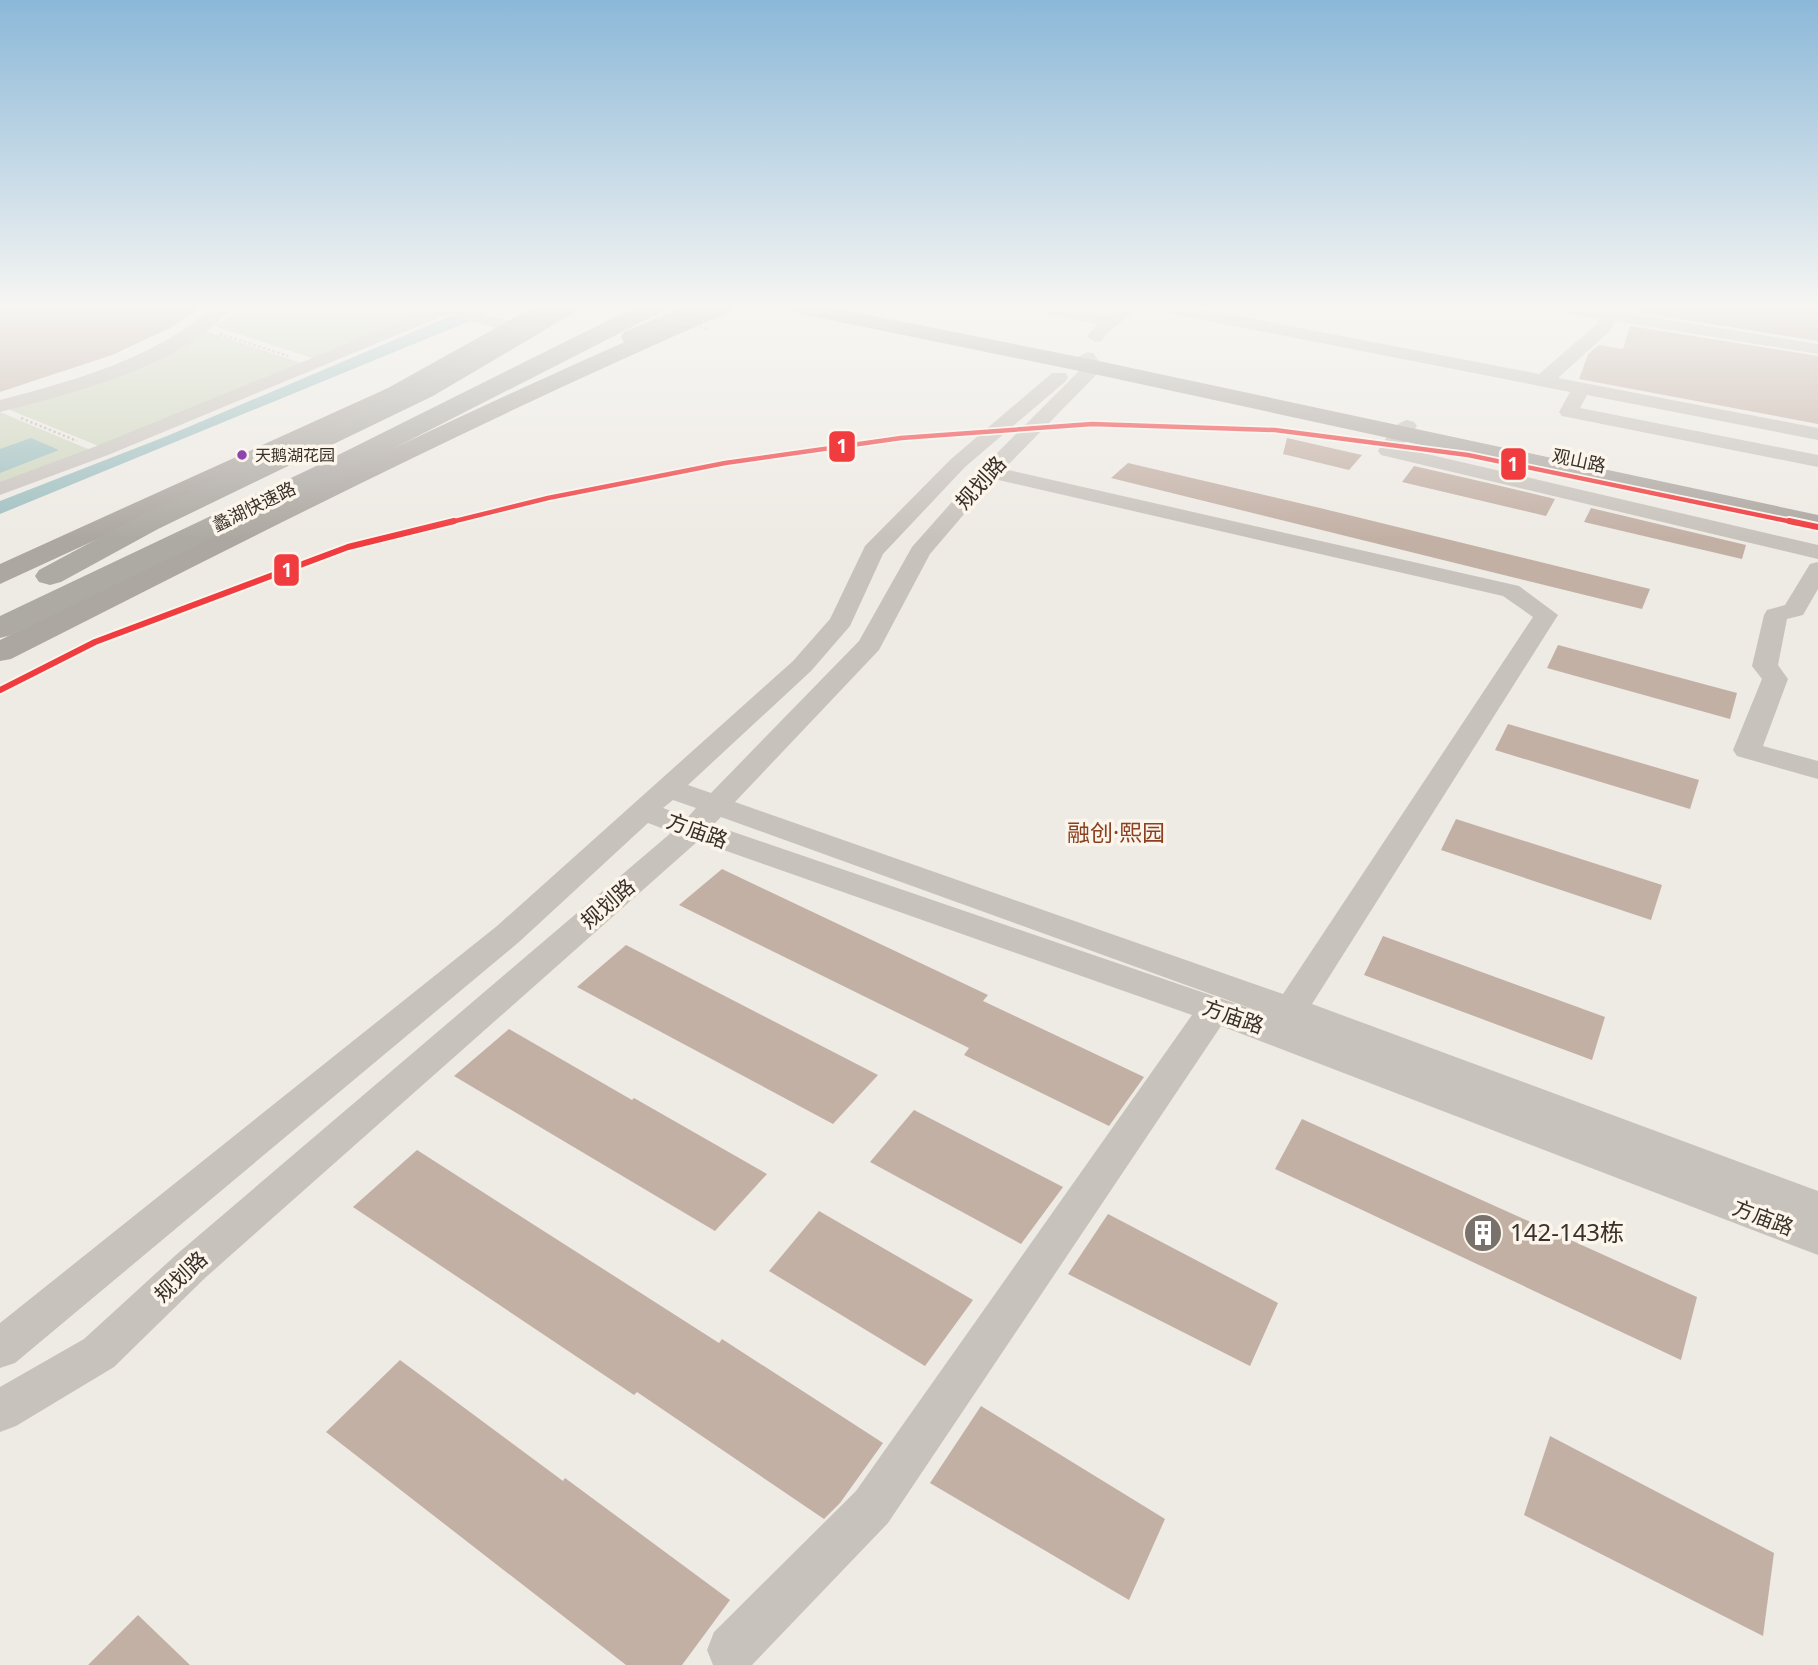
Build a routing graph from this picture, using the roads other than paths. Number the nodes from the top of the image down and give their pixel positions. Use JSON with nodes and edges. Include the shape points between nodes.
{"nodes":[{"id":1,"x":78,"y":384,"type":"edge"},
{"id":2,"x":264,"y":384,"type":"edge"},
{"id":3,"x":414,"y":384,"type":"edge"},
{"id":4,"x":438,"y":384,"type":"edge"},
{"id":5,"x":459,"y":384,"type":"edge"},
{"id":6,"x":501,"y":384,"type":"edge"},
{"id":7,"x":523,"y":384,"type":"edge"},
{"id":8,"x":550,"y":384,"type":"edge"},
{"id":9,"x":1059,"y":384,"type":"edge"},
{"id":10,"x":1067,"y":384,"type":"edge"},
{"id":11,"x":1184,"y":384,"type":"edge"},
{"id":12,"x":1558,"y":384,"type":"edge"},
{"id":13,"x":1581,"y":388,"type":"junction"},
{"id":14,"x":0,"y":406,"type":"edge"},
{"id":15,"x":1404,"y":430,"type":"junction"},
{"id":16,"x":1818,"y":434,"type":"edge"},
{"id":17,"x":1818,"y":461,"type":"edge"},
{"id":18,"x":989,"y":472,"type":"junction"},
{"id":19,"x":321,"y":474,"type":"junction"},
{"id":20,"x":0,"y":489,"type":"edge"},
{"id":21,"x":1818,"y":510,"type":"edge"},
{"id":22,"x":1818,"y":523,"type":"edge"},
{"id":23,"x":1818,"y":552,"type":"edge"},
{"id":24,"x":132,"y":566,"type":"junction"},
{"id":25,"x":1818,"y":569,"type":"edge"},
{"id":26,"x":0,"y":575,"type":"edge"},
{"id":27,"x":50,"y":576,"type":"junction"},
{"id":28,"x":0,"y":601,"type":"edge"},
{"id":29,"x":0,"y":628,"type":"edge"},
{"id":30,"x":0,"y":634,"type":"edge"},
{"id":31,"x":0,"y":652,"type":"edge"},
{"id":32,"x":1818,"y":770,"type":"edge"},
{"id":33,"x":668,"y":788,"type":"junction"},
{"id":34,"x":642,"y":811,"type":"junction"},
{"id":35,"x":705,"y":818,"type":"junction"},
{"id":36,"x":595,"y":855,"type":"junction"},
{"id":37,"x":598,"y":913,"type":"junction"},
{"id":38,"x":1214,"y":1010,"type":"junction"},
{"id":39,"x":1284,"y":1021,"type":"junction"},
{"id":40,"x":1818,"y":1209,"type":"edge"},
{"id":41,"x":1818,"y":1238,"type":"edge"},
{"id":42,"x":0,"y":1349,"type":"edge"},
{"id":43,"x":0,"y":1410,"type":"edge"},
{"id":44,"x":732,"y":1650,"type":"dead end"}],
"edges":[{"from":1,"to":14,"type":"street"},
{"from":2,"to":20,"type":"street"},
{"from":3,"to":26,"type":"main road"},
{"from":4,"to":27,"type":"highway","via":[[148,523]]},
{"from":5,"to":27,"type":"highway","name":"蠡湖快速路"},
{"from":6,"to":19,"type":"highway","name":"蠡湖快速路"},
{"from":7,"to":19,"type":"highway"},
{"from":8,"to":31,"type":"main road"},
{"from":9,"to":33,"type":"street","name":"规划路","via":[[958,463],[873,551],[841,621],[802,666]]},
{"from":10,"to":18,"type":"street","name":"规划路"},
{"from":11,"to":15,"type":"main road","name":"观山路"},
{"from":12,"to":13,"type":"street"},
{"from":13,"to":16,"type":"street"},
{"from":13,"to":17,"type":"street","via":[[1569,412]]},
{"from":15,"to":21,"type":"main road","name":"观山路"},
{"from":15,"to":22,"type":"main road","name":"观山路"},
{"from":15,"to":23,"type":"street","via":[[1388,451]]},
{"from":18,"to":35,"type":"street","name":"规划路","via":[[920,552],[870,645]]},
{"from":18,"to":39,"type":"street","via":[[1511,591],[1546,615]]},
{"from":19,"to":24,"type":"highway","name":"蠡湖快速路"},
{"from":24,"to":29,"type":"highway","name":"蠡湖快速路"},
{"from":24,"to":30,"type":"highway"},
{"from":25,"to":32,"type":"street","via":[[1794,610],[1776,615],[1765,666],[1775,679],[1747,750]]},
{"from":27,"to":28,"type":"highway","name":"蠡湖快速路"},
{"from":33,"to":34,"type":"street","name":"规划路"},
{"from":33,"to":35,"type":"street","name":"方庙路"},
{"from":34,"to":35,"type":"street","name":"方庙路"},
{"from":34,"to":36,"type":"street","name":"规划路"},
{"from":35,"to":37,"type":"street","name":"规划路"},
{"from":35,"to":38,"type":"street","name":"方庙路"},
{"from":35,"to":39,"type":"street","name":"方庙路"},
{"from":36,"to":37,"type":"street"},
{"from":36,"to":42,"type":"street","name":"规划路","via":[[508,934]]},
{"from":37,"to":43,"type":"street","name":"规划路","via":[[191,1266],[99,1353]]},
{"from":38,"to":39,"type":"street","name":"方庙路"},
{"from":38,"to":44,"type":"street","via":[[872,1507]]},
{"from":39,"to":40,"type":"street","name":"方庙路"},
{"from":39,"to":41,"type":"street","name":"方庙路"}]}
